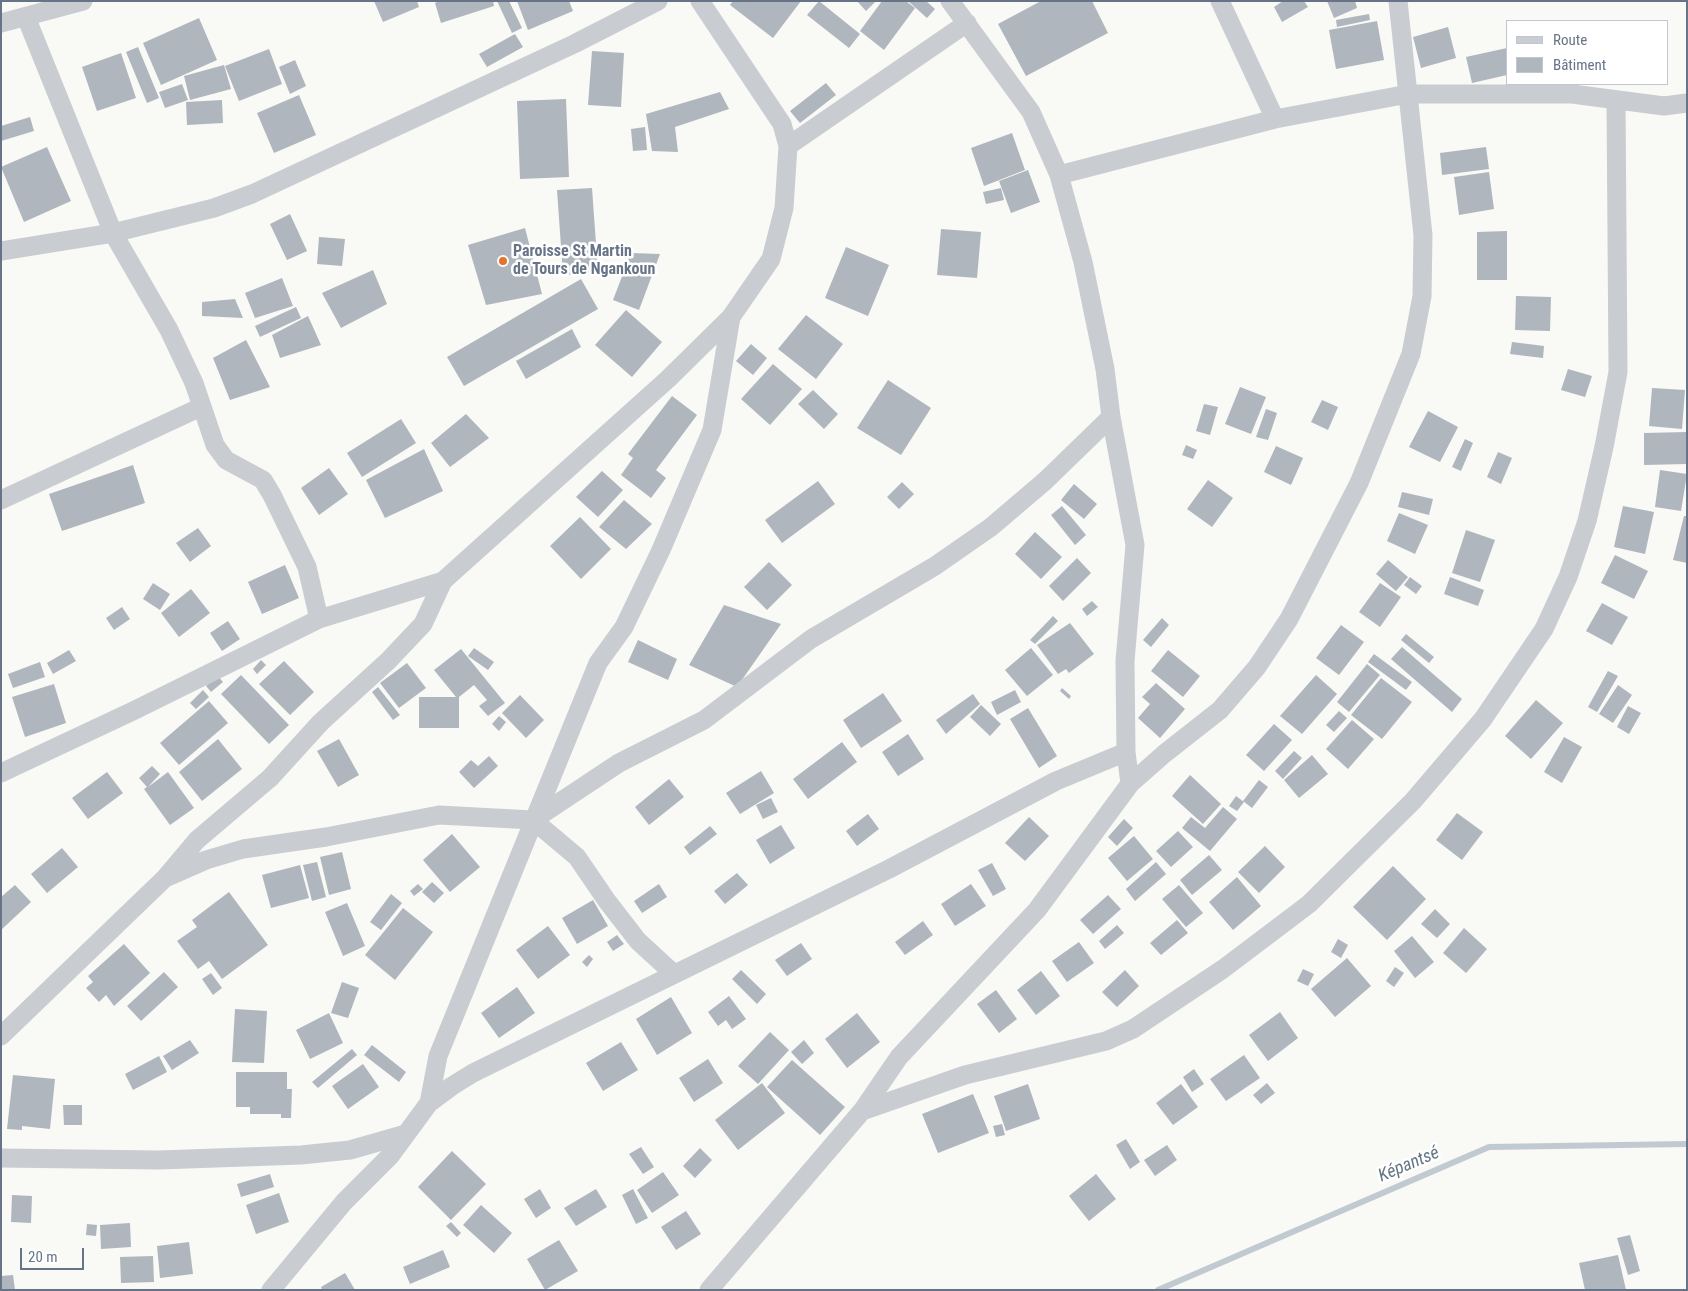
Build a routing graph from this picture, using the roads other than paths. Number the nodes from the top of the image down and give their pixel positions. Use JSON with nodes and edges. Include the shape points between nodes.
{"nodes":[{"id":1,"x":83,"y":1,"type":"edge"},
{"id":2,"x":658,"y":1,"type":"edge"},
{"id":3,"x":700,"y":1,"type":"edge"},
{"id":4,"x":950,"y":1,"type":"edge"},
{"id":5,"x":1220,"y":1,"type":"edge"},
{"id":6,"x":1398,"y":1,"type":"edge"},
{"id":7,"x":26,"y":17,"type":"junction"},
{"id":8,"x":1,"y":23,"type":"edge"},
{"id":9,"x":967,"y":23,"type":"junction"},
{"id":10,"x":1408,"y":94,"type":"junction"},
{"id":11,"x":1616,"y":102,"type":"junction"},
{"id":12,"x":1687,"y":103,"type":"edge"},
{"id":13,"x":1275,"y":119,"type":"junction"},
{"id":14,"x":788,"y":146,"type":"junction"},
{"id":15,"x":1059,"y":175,"type":"junction"},
{"id":16,"x":113,"y":233,"type":"junction"},
{"id":17,"x":1,"y":251,"type":"edge"},
{"id":18,"x":731,"y":317,"type":"junction"},
{"id":19,"x":201,"y":407,"type":"junction"},
{"id":20,"x":1111,"y":417,"type":"junction"},
{"id":21,"x":1,"y":500,"type":"edge"},
{"id":22,"x":444,"y":581,"type":"junction"},
{"id":23,"x":319,"y":619,"type":"junction"},
{"id":24,"x":1126,"y":752,"type":"junction"},
{"id":25,"x":1,"y":773,"type":"edge"},
{"id":26,"x":1130,"y":784,"type":"junction"},
{"id":27,"x":533,"y":820,"type":"junction"},
{"id":28,"x":165,"y":878,"type":"junction"},
{"id":29,"x":674,"y":974,"type":"junction"},
{"id":30,"x":1,"y":1036,"type":"edge"},
{"id":31,"x":429,"y":1103,"type":"junction"},
{"id":32,"x":862,"y":1111,"type":"junction"},
{"id":33,"x":406,"y":1134,"type":"junction"},
{"id":34,"x":1,"y":1158,"type":"edge"},
{"id":35,"x":271,"y":1290,"type":"edge"},
{"id":36,"x":709,"y":1290,"type":"edge"}],
"edges":[{"from":1,"to":7,"type":"street"},
{"from":2,"to":16,"type":"street","via":[[574,44],[252,194],[214,208]]},
{"from":3,"to":14,"type":"street","via":[[782,124]]},
{"from":4,"to":9,"type":"street"},
{"from":5,"to":13,"type":"street"},
{"from":6,"to":10,"type":"street"},
{"from":7,"to":8,"type":"street"},
{"from":7,"to":16,"type":"street"},
{"from":9,"to":14,"type":"street"},
{"from":9,"to":15,"type":"street","via":[[1032,112]]},
{"from":10,"to":11,"type":"street","via":[[1572,94]]},
{"from":10,"to":13,"type":"street"},
{"from":10,"to":26,"type":"street","via":[[1423,235],[1422,296],[1411,354],[1358,483],[1288,618],[1257,667],[1220,710]]},
{"from":11,"to":12,"type":"street","via":[[1664,106]]},
{"from":11,"to":32,"type":"street","via":[[1618,372],[1604,447],[1587,521],[1568,577],[1544,629],[1483,719],[1413,801],[1309,904],[1222,969],[1133,1029],[1106,1041],[965,1074]]},
{"from":13,"to":15,"type":"street"},
{"from":14,"to":18,"type":"street","via":[[784,208],[771,259]]},
{"from":15,"to":20,"type":"street","via":[[1086,280],[1105,369]]},
{"from":16,"to":17,"type":"street"},
{"from":16,"to":19,"type":"street","via":[[169,330],[194,383]]},
{"from":18,"to":22,"type":"street","via":[[668,379]]},
{"from":18,"to":27,"type":"street","via":[[712,430],[624,627],[598,663]]},
{"from":19,"to":21,"type":"street"},
{"from":19,"to":23,"type":"street","via":[[215,445],[226,460],[263,480],[272,495],[307,567]]},
{"from":20,"to":24,"type":"street","via":[[1135,545],[1125,661]]},
{"from":20,"to":27,"type":"street","via":[[1045,481],[991,527],[935,566],[811,639],[704,720],[619,763]]},
{"from":22,"to":23,"type":"street"},
{"from":22,"to":28,"type":"street","via":[[418,630],[321,722],[270,778],[197,840]]},
{"from":23,"to":25,"type":"street"},
{"from":24,"to":26,"type":"street"},
{"from":24,"to":29,"type":"street","via":[[1056,781],[889,869]]},
{"from":26,"to":32,"type":"street","via":[[1037,910],[900,1057]]},
{"from":27,"to":28,"type":"street","via":[[439,815],[326,838],[243,849],[206,860]]},
{"from":27,"to":29,"type":"street","via":[[577,857],[638,941]]},
{"from":27,"to":31,"type":"street","via":[[438,1056]]},
{"from":28,"to":30,"type":"street"},
{"from":29,"to":31,"type":"street","via":[[473,1073]]},
{"from":31,"to":33,"type":"street"},
{"from":32,"to":36,"type":"street"},
{"from":33,"to":34,"type":"street","via":[[350,1150],[301,1155],[159,1160]]},
{"from":33,"to":35,"type":"street"}]}
